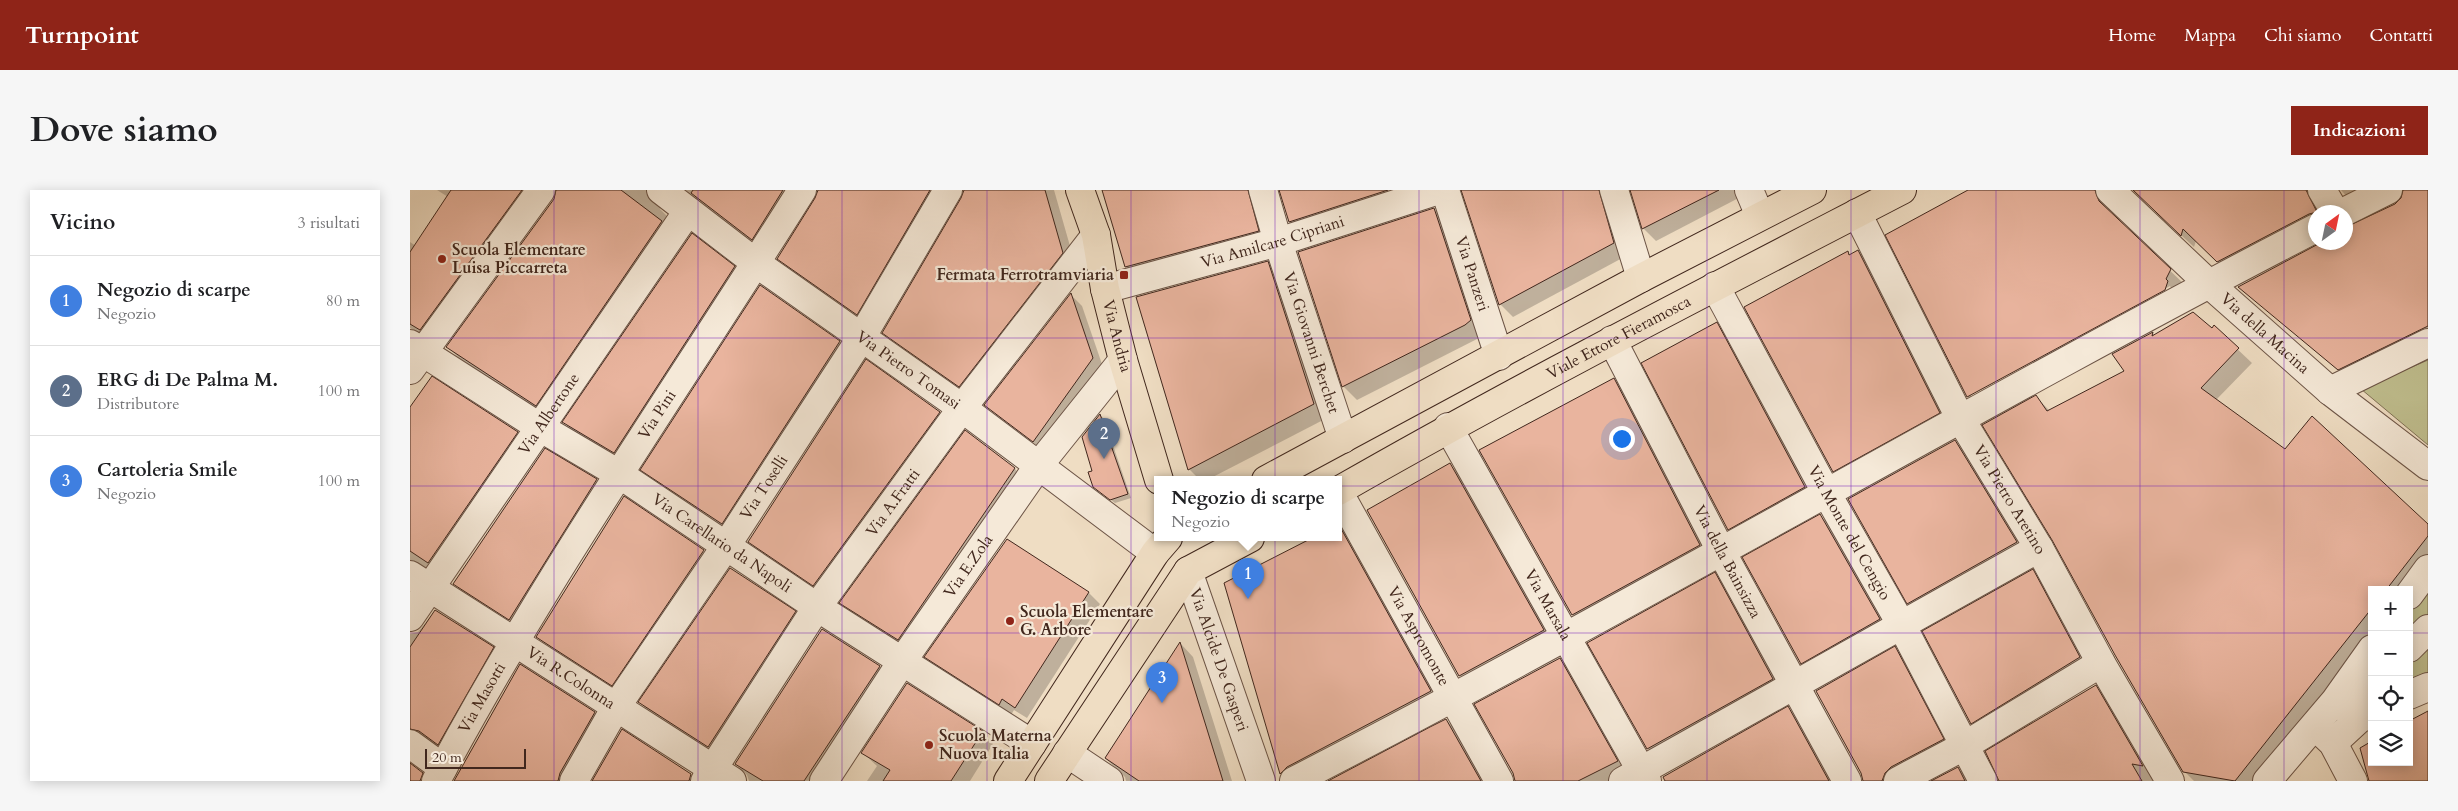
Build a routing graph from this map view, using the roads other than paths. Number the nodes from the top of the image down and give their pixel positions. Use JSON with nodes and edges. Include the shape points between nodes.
{"nodes":[{"id":1,"x":541,"y":190,"type":"edge"},
{"id":2,"x":802,"y":190,"type":"edge"},
{"id":3,"x":948,"y":190,"type":"edge"},
{"id":4,"x":1080,"y":190,"type":"edge"},
{"id":5,"x":1263,"y":190,"type":"edge"},
{"id":6,"x":1439,"y":190,"type":"edge"},
{"id":7,"x":1445,"y":190,"type":"edge"},
{"id":8,"x":1614,"y":190,"type":"edge"},
{"id":9,"x":1749,"y":190,"type":"edge"},
{"id":10,"x":1812,"y":190,"type":"edge"},
{"id":11,"x":1902,"y":190,"type":"edge"},
{"id":12,"x":2110,"y":190,"type":"edge"},
{"id":13,"x":2322,"y":190,"type":"edge"},
{"id":14,"x":2388,"y":190,"type":"edge"},
{"id":15,"x":674,"y":197,"type":"edge"},
{"id":16,"x":2331,"y":205,"type":"edge"},
{"id":17,"x":2353,"y":208,"type":"edge"},
{"id":18,"x":1857,"y":214,"type":"junction"},
{"id":19,"x":1760,"y":216,"type":"junction"},
{"id":20,"x":2308,"y":232,"type":"edge"},
{"id":21,"x":1096,"y":235,"type":"junction"},
{"id":22,"x":1278,"y":242,"type":"junction"},
{"id":23,"x":756,"y":264,"type":"junction"},
{"id":24,"x":1641,"y":278,"type":"junction"},
{"id":25,"x":2208,"y":283,"type":"junction"},
{"id":26,"x":1715,"y":286,"type":"junction"},
{"id":27,"x":1105,"y":289,"type":"junction"},
{"id":28,"x":861,"y":338,"type":"junction"},
{"id":29,"x":1612,"y":340,"type":"junction"},
{"id":30,"x":2428,"y":343,"type":"edge"},
{"id":31,"x":414,"y":355,"type":"edge"},
{"id":32,"x":1499,"y":356,"type":"junction"},
{"id":33,"x":1123,"y":360,"type":"junction"},
{"id":34,"x":2361,"y":389,"type":"dead end"},
{"id":35,"x":2330,"y":391,"type":"junction"},
{"id":36,"x":962,"y":408,"type":"junction"},
{"id":37,"x":1960,"y":418,"type":"junction"},
{"id":38,"x":1448,"y":427,"type":"junction"},
{"id":39,"x":541,"y":428,"type":"junction"},
{"id":40,"x":1343,"y":439,"type":"junction"},
{"id":41,"x":1039,"y":465,"type":"junction"},
{"id":42,"x":2428,"y":466,"type":"edge"},
{"id":43,"x":619,"y":474,"type":"junction"},
{"id":44,"x":1158,"y":476,"type":"edge"},
{"id":45,"x":1274,"y":476,"type":"edge"},
{"id":46,"x":1342,"y":489,"type":"edge"},
{"id":47,"x":1827,"y":494,"type":"junction"},
{"id":48,"x":1342,"y":498,"type":"edge"},
{"id":49,"x":1178,"y":541,"type":"edge"},
{"id":50,"x":1245,"y":541,"type":"edge"},
{"id":51,"x":726,"y":546,"type":"junction"},
{"id":52,"x":1161,"y":546,"type":"edge"},
{"id":53,"x":2039,"y":548,"type":"junction"},
{"id":54,"x":1721,"y":551,"type":"junction"},
{"id":55,"x":2428,"y":569,"type":"edge"},
{"id":56,"x":1188,"y":572,"type":"junction"},
{"id":57,"x":420,"y":582,"type":"edge"},
{"id":58,"x":2413,"y":590,"type":"edge"},
{"id":59,"x":817,"y":607,"type":"junction"},
{"id":60,"x":410,"y":617,"type":"edge"},
{"id":61,"x":1901,"y":624,"type":"junction"},
{"id":62,"x":2428,"y":629,"type":"edge"},
{"id":63,"x":1566,"y":635,"type":"junction"},
{"id":64,"x":516,"y":642,"type":"junction"},
{"id":65,"x":2413,"y":644,"type":"edge"},
{"id":66,"x":902,"y":660,"type":"junction"},
{"id":67,"x":2368,"y":662,"type":"edge"},
{"id":68,"x":2101,"y":663,"type":"junction"},
{"id":69,"x":1794,"y":684,"type":"junction"},
{"id":70,"x":2428,"y":687,"type":"edge"},
{"id":71,"x":2368,"y":690,"type":"edge"},
{"id":72,"x":2413,"y":693,"type":"edge"},
{"id":73,"x":1454,"y":699,"type":"junction"},
{"id":74,"x":616,"y":707,"type":"junction"},
{"id":75,"x":2353,"y":711,"type":"edge"},
{"id":76,"x":2324,"y":734,"type":"junction"},
{"id":77,"x":410,"y":744,"type":"edge"},
{"id":78,"x":1032,"y":744,"type":"junction"},
{"id":79,"x":1964,"y":746,"type":"junction"},
{"id":80,"x":1067,"y":753,"type":"junction"},
{"id":81,"x":440,"y":774,"type":"edge"},
{"id":82,"x":717,"y":777,"type":"edge"},
{"id":83,"x":1637,"y":778,"type":"edge"},
{"id":84,"x":574,"y":781,"type":"edge"},
{"id":85,"x":824,"y":781,"type":"edge"},
{"id":86,"x":1008,"y":781,"type":"edge"},
{"id":87,"x":1049,"y":781,"type":"edge"},
{"id":88,"x":1109,"y":781,"type":"edge"},
{"id":89,"x":1261,"y":781,"type":"edge"},
{"id":90,"x":1294,"y":781,"type":"edge"},
{"id":91,"x":1499,"y":781,"type":"edge"},
{"id":92,"x":1847,"y":781,"type":"edge"},
{"id":93,"x":1898,"y":781,"type":"edge"},
{"id":94,"x":1983,"y":781,"type":"edge"},
{"id":95,"x":2170,"y":781,"type":"edge"},
{"id":96,"x":2267,"y":781,"type":"edge"},
{"id":97,"x":2353,"y":781,"type":"edge"}],
"edges":[{"from":1,"to":31,"type":"street"},
{"from":2,"to":23,"type":"street","name":"Via Pini"},
{"from":3,"to":28,"type":"street","name":"Via Toselli"},
{"from":4,"to":21,"type":"main road","name":"Via Andria"},
{"from":5,"to":22,"type":"street","name":"Via Giovanni Berchet"},
{"from":6,"to":22,"type":"street","name":"Via Amilcare Cipriani"},
{"from":7,"to":32,"type":"street","name":"Via Panzeri"},
{"from":8,"to":24,"type":"street"},
{"from":9,"to":19,"type":"street"},
{"from":10,"to":19,"type":"main road"},
{"from":11,"to":18,"type":"main road","name":"Viale Ettore Fieramosca"},
{"from":12,"to":25,"type":"street","name":"Via della Macina"},
{"from":13,"to":16,"type":"street"},
{"from":14,"to":17,"type":"street"},
{"from":15,"to":23,"type":"street","name":"Via Pietro Tomasi"},
{"from":15,"to":39,"type":"street","name":"Via Albertone"},
{"from":18,"to":26,"type":"main road","name":"Viale Ettore Fieramosca"},
{"from":18,"to":37,"type":"street","name":"Via Pietro Aretino"},
{"from":19,"to":24,"type":"main road"},
{"from":20,"to":25,"type":"street"},
{"from":21,"to":27,"type":"main road","name":"Via Andria"},
{"from":21,"to":36,"type":"street","name":"Via A.Fratti"},
{"from":22,"to":27,"type":"street","name":"Via Amilcare Cipriani"},
{"from":22,"to":40,"type":"street","name":"Via Giovanni Berchet"},
{"from":23,"to":28,"type":"street","name":"Via Pietro Tomasi"},
{"from":23,"to":43,"type":"street","name":"Via Pini"},
{"from":24,"to":32,"type":"main road"},
{"from":25,"to":35,"type":"street","name":"Via della Macina"},
{"from":25,"to":37,"type":"street"},
{"from":26,"to":29,"type":"main road","name":"Viale Ettore Fieramosca"},
{"from":26,"to":47,"type":"street","name":"Via Monte del Cengio"},
{"from":27,"to":33,"type":"main road","name":"Via Andria"},
{"from":28,"to":36,"type":"street","name":"Via Pietro Tomasi"},
{"from":28,"to":51,"type":"street","name":"Via Toselli"},
{"from":29,"to":38,"type":"main road","name":"Viale Ettore Fieramosca"},
{"from":29,"to":54,"type":"street","name":"Via della Bainsizza"},
{"from":30,"to":35,"type":"street"},
{"from":31,"to":39,"type":"street","name":"Via Carellario da Napoli"},
{"from":32,"to":40,"type":"main road"},
{"from":33,"to":41,"type":"street","name":"Via E.Zola"},
{"from":33,"to":44,"type":"main road","name":"Via Andria"},
{"from":34,"to":35,"type":"street"},
{"from":35,"to":42,"type":"street","name":"Via della Macina"},
{"from":36,"to":41,"type":"street","name":"Via Pietro Tomasi"},
{"from":36,"to":59,"type":"street","name":"Via A.Fratti"},
{"from":37,"to":47,"type":"street"},
{"from":37,"to":53,"type":"street","name":"Via Pietro Aretino"},
{"from":38,"to":46,"type":"main road","name":"Viale Ettore Fieramosca"},
{"from":38,"to":63,"type":"street","name":"Via Marsala"},
{"from":39,"to":43,"type":"street","name":"Via Carellario da Napoli"},
{"from":39,"to":57,"type":"street","name":"Via Albertone"},
{"from":40,"to":45,"type":"main road"},
{"from":41,"to":52,"type":"street","name":"Via Pietro Tomasi"},
{"from":41,"to":66,"type":"street","name":"Via E.Zola"},
{"from":43,"to":51,"type":"street","name":"Via Carellario da Napoli"},
{"from":43,"to":64,"type":"street","name":"Via Pini"},
{"from":47,"to":54,"type":"street"},
{"from":47,"to":61,"type":"street","name":"Via Monte del Cengio"},
{"from":48,"to":73,"type":"street","name":"Via Aspromonte"},
{"from":49,"to":56,"type":"main road","name":"Via Alcide De Gasperi"},
{"from":50,"to":56,"type":"main road"},
{"from":51,"to":59,"type":"street","name":"Via Carellario da Napoli"},
{"from":51,"to":74,"type":"street","name":"Via Toselli"},
{"from":52,"to":78,"type":"main road"},
{"from":53,"to":61,"type":"street"},
{"from":53,"to":68,"type":"street","name":"Via Pietro Aretino"},
{"from":54,"to":63,"type":"street"},
{"from":54,"to":69,"type":"street","name":"Via della Bainsizza"},
{"from":55,"to":58,"type":"street"},
{"from":56,"to":80,"type":"main road"},
{"from":56,"to":89,"type":"street","name":"Via Alcide De Gasperi"},
{"from":57,"to":60,"type":"street","name":"Via Albertone"},
{"from":57,"to":64,"type":"street","name":"Via R.Colonna"},
{"from":59,"to":66,"type":"street","name":"Via Carellario da Napoli"},
{"from":59,"to":82,"type":"street","name":"Via A.Fratti"},
{"from":61,"to":69,"type":"street"},
{"from":61,"to":79,"type":"street","name":"Via Monte del Cengio"},
{"from":62,"to":65,"type":"street"},
{"from":63,"to":73,"type":"street"},
{"from":63,"to":83,"type":"street","name":"Via Marsala"},
{"from":64,"to":74,"type":"street","name":"Via R.Colonna"},
{"from":64,"to":81,"type":"street","name":"Via Masotti"},
{"from":66,"to":78,"type":"street","name":"Via Carellario da Napoli"},
{"from":66,"to":85,"type":"street","name":"Via E.Zola"},
{"from":67,"to":75,"type":"street"},
{"from":68,"to":79,"type":"street"},
{"from":68,"to":95,"type":"street","name":"Via Pietro Aretino"},
{"from":69,"to":83,"type":"street"},
{"from":69,"to":92,"type":"street","name":"Via della Bainsizza"},
{"from":70,"to":72,"type":"street"},
{"from":71,"to":75,"type":"street"},
{"from":73,"to":90,"type":"street"},
{"from":73,"to":91,"type":"street","name":"Via Aspromonte"},
{"from":74,"to":82,"type":"street","name":"Via R.Colonna"},
{"from":74,"to":84,"type":"street","name":"Via Toselli"},
{"from":75,"to":76,"type":"street"},
{"from":76,"to":96,"type":"street"},
{"from":76,"to":97,"type":"street"},
{"from":77,"to":81,"type":"street"},
{"from":78,"to":86,"type":"main road"},
{"from":79,"to":93,"type":"street"},
{"from":79,"to":94,"type":"street","name":"Via Monte del Cengio"},
{"from":80,"to":87,"type":"main road"},
{"from":80,"to":88,"type":"street"}]}
